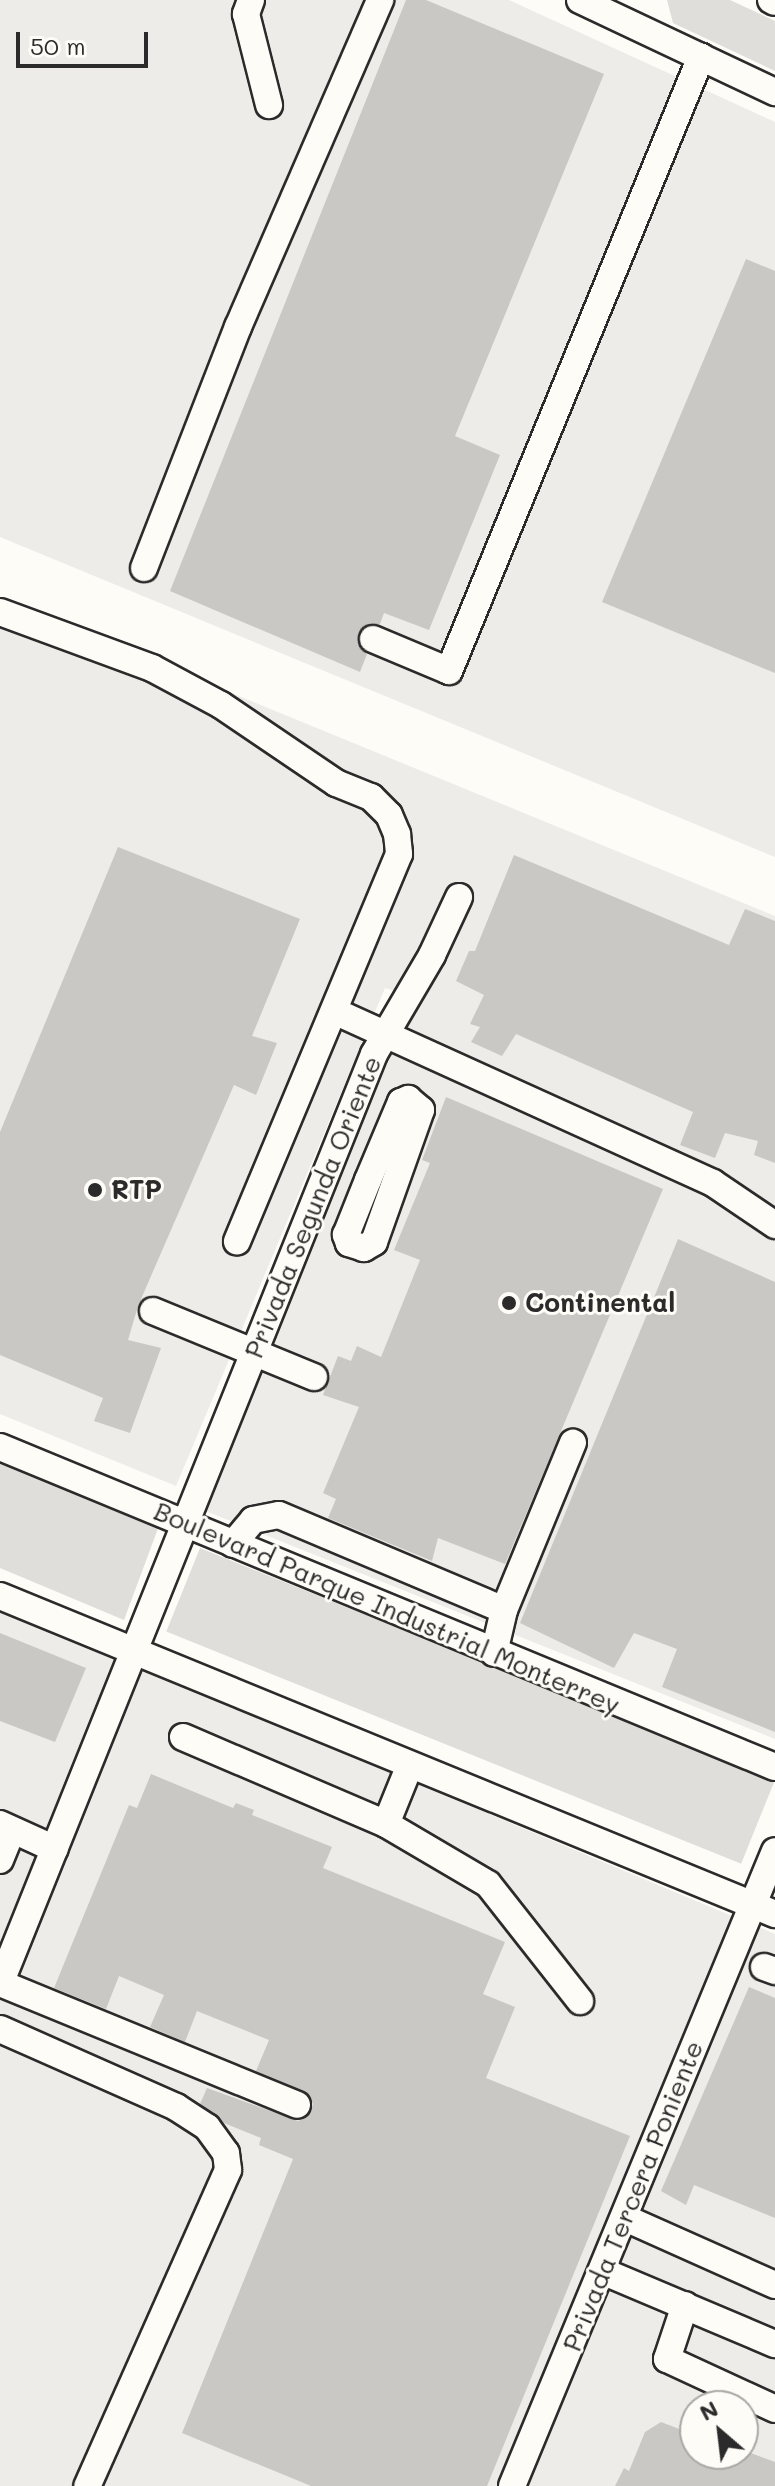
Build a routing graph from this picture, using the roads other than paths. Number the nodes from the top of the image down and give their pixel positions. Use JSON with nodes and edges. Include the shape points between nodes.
{"nodes":[{"id":1,"x":251,"y":0,"type":"edge"},
{"id":2,"x":380,"y":0,"type":"edge"},
{"id":3,"x":580,"y":0,"type":"edge"},
{"id":4,"x":633,"y":11,"type":"edge"},
{"id":5,"x":701,"y":57,"type":"junction"},
{"id":6,"x":775,"y":92,"type":"edge"},
{"id":7,"x":269,"y":105,"type":"dead end"},
{"id":8,"x":144,"y":568,"type":"dead end"},
{"id":9,"x":0,"y":612,"type":"edge"},
{"id":10,"x":373,"y":639,"type":"dead end"},
{"id":11,"x":459,"y":897,"type":"dead end"},
{"id":12,"x":334,"y":1011,"type":"junction"},
{"id":13,"x":386,"y":1031,"type":"junction"},
{"id":14,"x":328,"y":1164,"type":"junction"},
{"id":15,"x":368,"y":1180,"type":"junction"},
{"id":16,"x":775,"y":1225,"type":"edge"},
{"id":17,"x":237,"y":1242,"type":"dead end"},
{"id":18,"x":153,"y":1311,"type":"dead end"},
{"id":19,"x":253,"y":1354,"type":"junction"},
{"id":20,"x":314,"y":1377,"type":"dead end"},
{"id":21,"x":573,"y":1443,"type":"dead end"},
{"id":22,"x":0,"y":1447,"type":"edge"},
{"id":23,"x":186,"y":1525,"type":"junction"},
{"id":24,"x":233,"y":1544,"type":"junction"},
{"id":25,"x":0,"y":1596,"type":"edge"},
{"id":26,"x":504,"y":1610,"type":"junction"},
{"id":27,"x":136,"y":1653,"type":"junction"},
{"id":28,"x":494,"y":1653,"type":"junction"},
{"id":29,"x":183,"y":1737,"type":"dead end"},
{"id":30,"x":410,"y":1765,"type":"junction"},
{"id":31,"x":775,"y":1767,"type":"edge"},
{"id":32,"x":386,"y":1824,"type":"junction"},
{"id":33,"x":6,"y":1827,"type":"edge"},
{"id":34,"x":55,"y":1849,"type":"junction"},
{"id":35,"x":775,"y":1851,"type":"edge"},
{"id":36,"x":0,"y":1860,"type":"edge"},
{"id":37,"x":763,"y":1910,"type":"edge"},
{"id":38,"x":0,"y":1983,"type":"edge"},
{"id":39,"x":580,"y":2001,"type":"dead end"},
{"id":40,"x":0,"y":2029,"type":"edge"},
{"id":41,"x":297,"y":2105,"type":"dead end"},
{"id":42,"x":625,"y":2218,"type":"junction"},
{"id":43,"x":602,"y":2271,"type":"junction"},
{"id":44,"x":775,"y":2285,"type":"edge"},
{"id":45,"x":685,"y":2305,"type":"junction"},
{"id":46,"x":775,"y":2344,"type":"edge"},
{"id":47,"x":775,"y":2409,"type":"edge"},
{"id":48,"x":87,"y":2486,"type":"edge"},
{"id":49,"x":512,"y":2486,"type":"edge"}],
"edges":[{"from":1,"to":7,"type":"street","via":[[246,14]]},
{"from":2,"to":8,"type":"street","via":[[238,327]]},
{"from":3,"to":4,"type":"street"},
{"from":4,"to":5,"type":"street"},
{"from":5,"to":6,"type":"street"},
{"from":5,"to":10,"type":"street","via":[[449,671]]},
{"from":9,"to":12,"type":"street","via":[[152,668],[221,705],[336,783],[371,797],[389,815],[399,854]]},
{"from":11,"to":13,"type":"street","name":"Privada Segunda Oriente","via":[[432,955]]},
{"from":12,"to":13,"type":"street"},
{"from":12,"to":17,"type":"street"},
{"from":13,"to":14,"type":"street","name":"Privada Segunda Oriente"},
{"from":13,"to":16,"type":"street","via":[[713,1183]]},
{"from":14,"to":15,"type":"street"},
{"from":14,"to":19,"type":"street","name":"Privada Segunda Oriente"},
{"from":15,"to":15,"type":"street","via":[[346,1235],[349,1243],[364,1248],[374,1242],[419,1105],[401,1102]]},
{"from":18,"to":19,"type":"street"},
{"from":19,"to":20,"type":"street"},
{"from":19,"to":23,"type":"street","name":"Privada Segunda Oriente"},
{"from":21,"to":26,"type":"street"},
{"from":22,"to":23,"type":"street","name":"Boulevard Parque Industrial Monterrey"},
{"from":23,"to":24,"type":"street","name":"Boulevard Parque Industrial Monterrey"},
{"from":23,"to":27,"type":"street","name":"Privada Segunda Oriente"},
{"from":24,"to":26,"type":"street","via":[[253,1520],[279,1515]]},
{"from":24,"to":28,"type":"street","name":"Boulevard Parque Industrial Monterrey"},
{"from":25,"to":27,"type":"street"},
{"from":26,"to":28,"type":"street"},
{"from":27,"to":30,"type":"street"},
{"from":27,"to":34,"type":"street","name":"Privada Segunda Oriente"},
{"from":28,"to":31,"type":"street","name":"Boulevard Parque Industrial Monterrey"},
{"from":29,"to":32,"type":"street"},
{"from":30,"to":32,"type":"street"},
{"from":30,"to":37,"type":"street"},
{"from":32,"to":39,"type":"street","via":[[488,1884]]},
{"from":33,"to":34,"type":"street"},
{"from":33,"to":36,"type":"street"},
{"from":34,"to":38,"type":"street","name":"Privada Segunda Oriente"},
{"from":35,"to":37,"type":"street","name":"Privada Tercera Poniente"},
{"from":37,"to":42,"type":"street","name":"Privada Tercera Poniente"},
{"from":38,"to":41,"type":"street"},
{"from":40,"to":48,"type":"street","via":[[176,2107],[207,2127],[226,2153],[228,2170]]},
{"from":42,"to":43,"type":"street","name":"Privada Tercera Poniente"},
{"from":42,"to":44,"type":"street"},
{"from":43,"to":45,"type":"street"},
{"from":43,"to":49,"type":"street","name":"Privada Tercera Poniente"},
{"from":45,"to":46,"type":"street"},
{"from":45,"to":47,"type":"street","via":[[667,2359]]}]}
